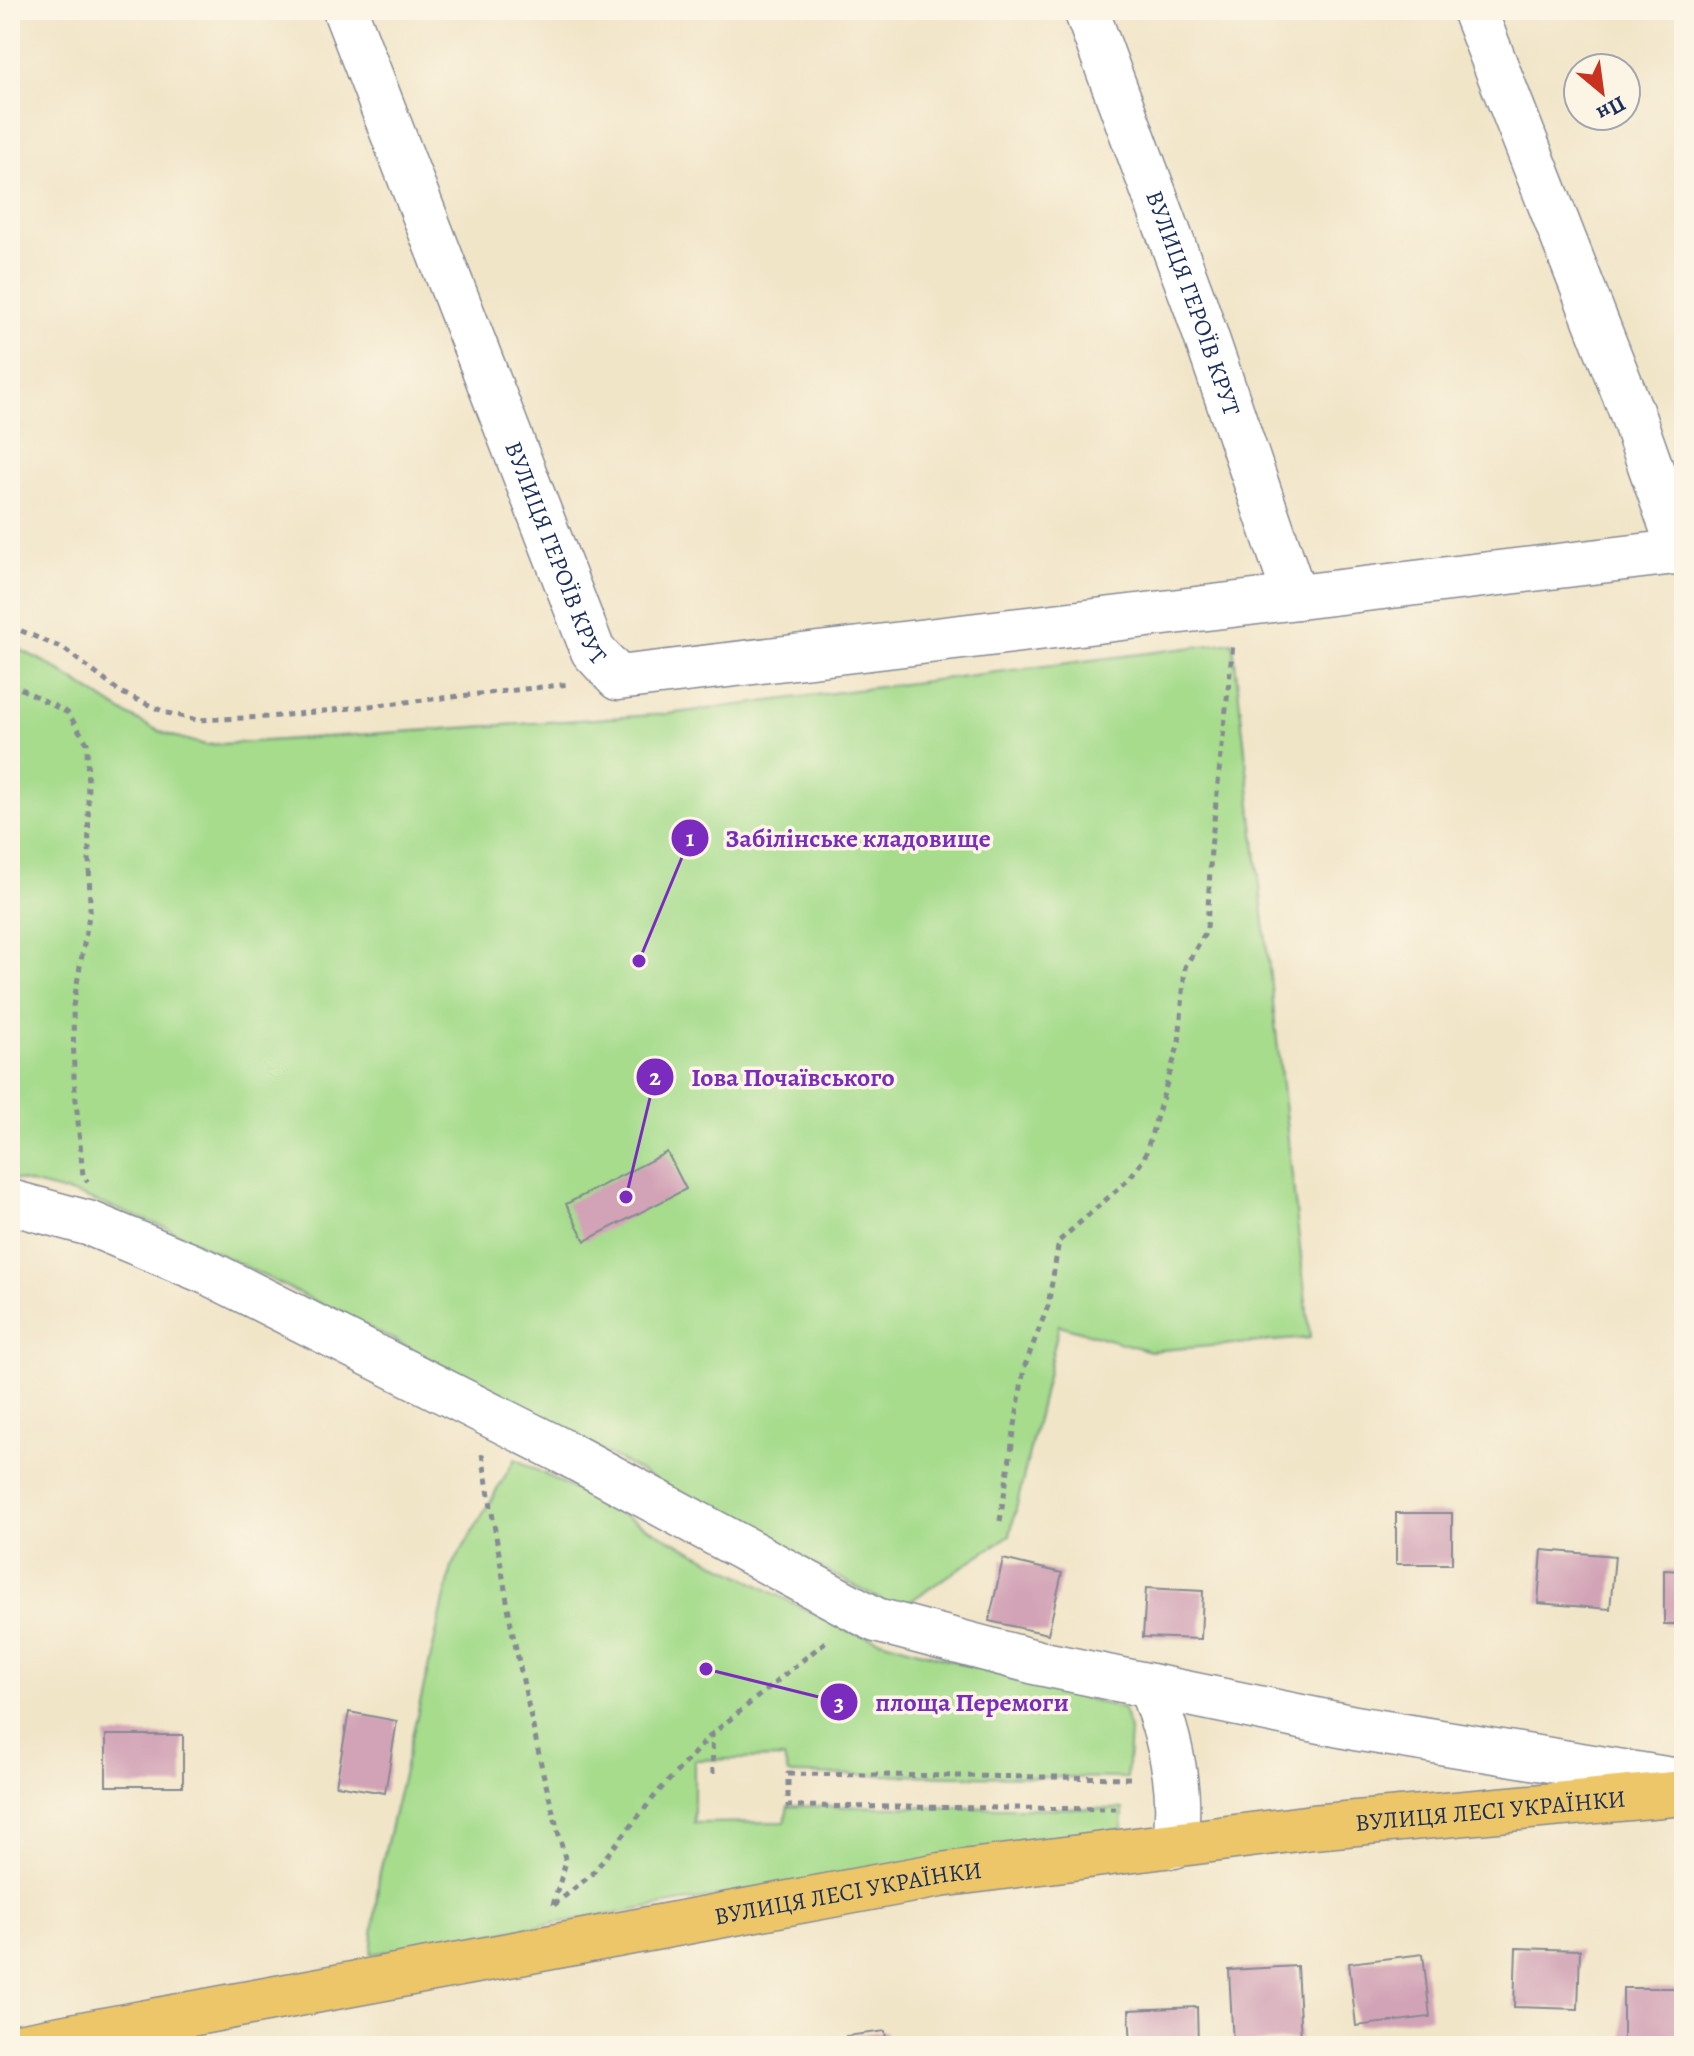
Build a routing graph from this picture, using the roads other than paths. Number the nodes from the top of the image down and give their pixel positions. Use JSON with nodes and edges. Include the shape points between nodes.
{"nodes":[{"id":1,"x":345,"y":10,"type":"edge"},
{"id":2,"x":1086,"y":10,"type":"edge"},
{"id":3,"x":1474,"y":10,"type":"edge"},
{"id":4,"x":1682,"y":551,"type":"edge"},
{"id":5,"x":1295,"y":597,"type":"junction"},
{"id":6,"x":10,"y":1202,"type":"edge"},
{"id":7,"x":1150,"y":1686,"type":"junction"},
{"id":8,"x":1684,"y":1782,"type":"edge"},
{"id":9,"x":1684,"y":1793,"type":"edge"},
{"id":10,"x":1175,"y":1811,"type":"junction"},
{"id":11,"x":18,"y":2046,"type":"edge"}],
"edges":[{"from":1,"to":5,"type":"street","name":"ВУЛИЦЯ ГЕРОЇВ КРУТ","via":[[593,651],[618,678]]},
{"from":2,"to":5,"type":"street","name":"ВУЛИЦЯ ГЕРОЇВ КРУТ","via":[[1195,304]]},
{"from":3,"to":4,"type":"street","name":"ВУЛИЦЯ ГЕРОЇВ КРУТ"},
{"from":4,"to":5,"type":"street","name":"ВУЛИЦЯ ГЕРОЇВ КРУТ"},
{"from":6,"to":7,"type":"street","via":[[91,1224],[209,1273],[570,1455],[876,1620]]},
{"from":7,"to":8,"type":"street","via":[[1355,1728]]},
{"from":7,"to":10,"type":"street","via":[[1165,1723]]},
{"from":9,"to":10,"type":"main road","name":"ВУЛИЦЯ ЛЕСІ УКРАЇНКИ","via":[[1313,1827]]},
{"from":10,"to":11,"type":"main road","name":"ВУЛИЦЯ ЛЕСІ УКРАЇНКИ","via":[[940,1875]]}]}
